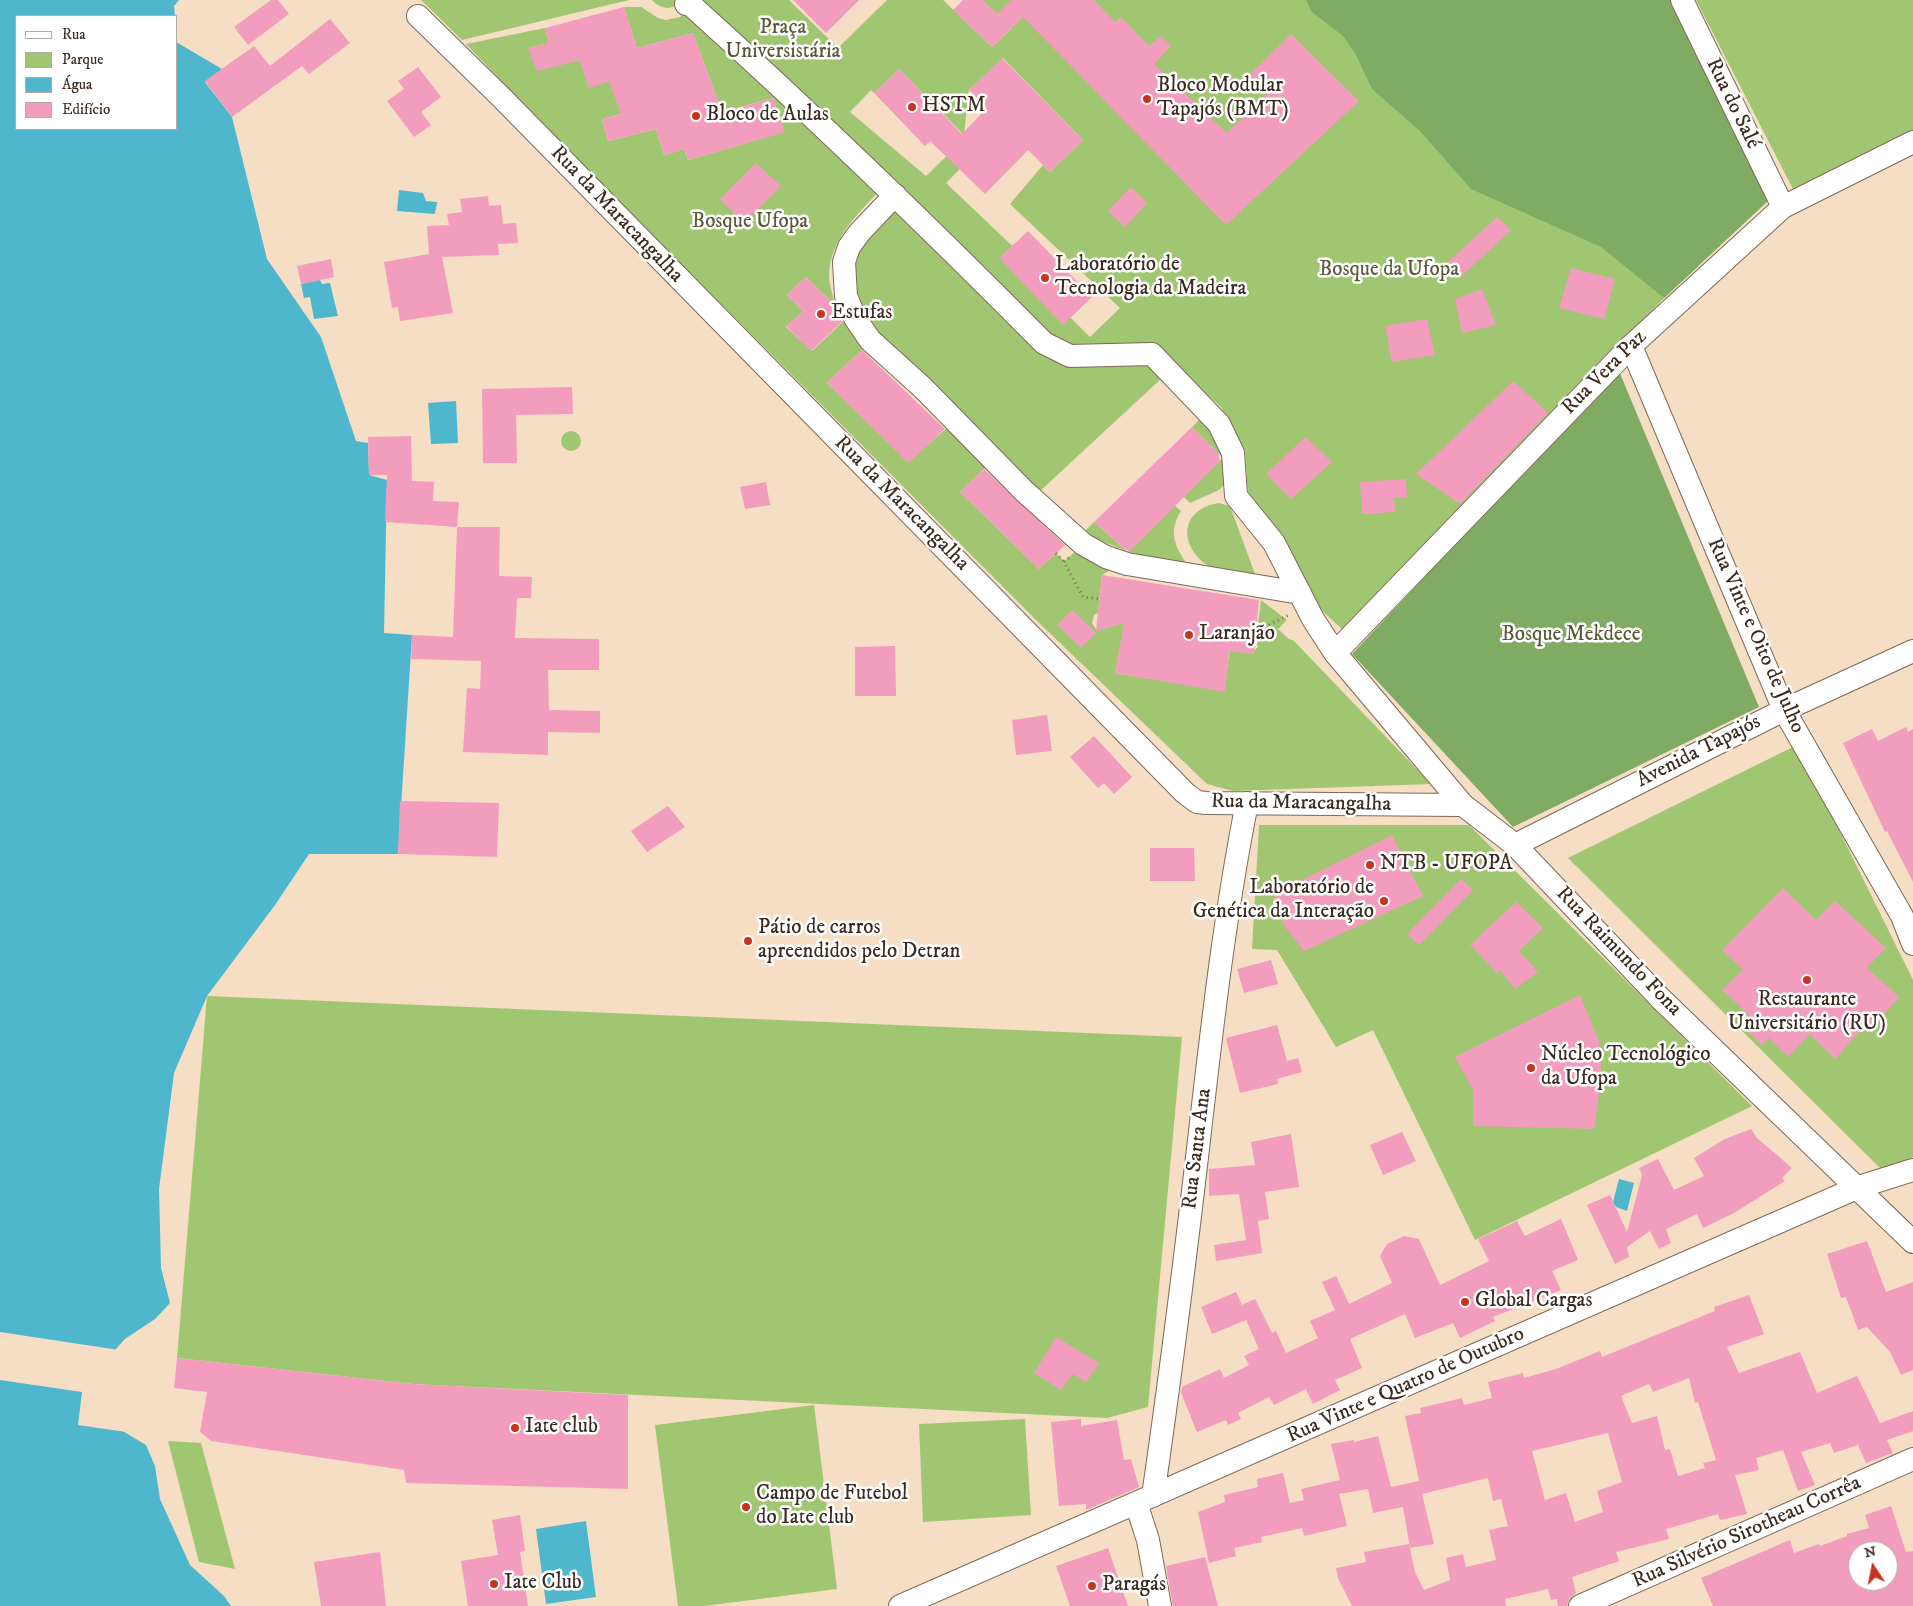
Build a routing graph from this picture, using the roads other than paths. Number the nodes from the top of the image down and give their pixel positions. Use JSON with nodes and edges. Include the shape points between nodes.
{"nodes":[{"id":1,"x":1682,"y":0,"type":"edge"},
{"id":2,"x":686,"y":4,"type":"dead end"},
{"id":3,"x":418,"y":16,"type":"dead end"},
{"id":4,"x":1913,"y":142,"type":"edge"},
{"id":5,"x":895,"y":195,"type":"junction"},
{"id":6,"x":1783,"y":207,"type":"junction"},
{"id":7,"x":1631,"y":346,"type":"junction"},
{"id":8,"x":1300,"y":592,"type":"junction"},
{"id":9,"x":1913,"y":651,"type":"edge"},
{"id":10,"x":1335,"y":653,"type":"junction"},
{"id":11,"x":1784,"y":710,"type":"junction"},
{"id":12,"x":1247,"y":803,"type":"junction"},
{"id":13,"x":1463,"y":805,"type":"junction"},
{"id":14,"x":1515,"y":845,"type":"junction"},
{"id":15,"x":1913,"y":944,"type":"edge"},
{"id":16,"x":1913,"y":1170,"type":"edge"},
{"id":17,"x":1859,"y":1187,"type":"junction"},
{"id":18,"x":1913,"y":1242,"type":"edge"},
{"id":19,"x":1913,"y":1459,"type":"edge"},
{"id":20,"x":1145,"y":1499,"type":"junction"},
{"id":21,"x":900,"y":1606,"type":"edge"},
{"id":22,"x":1160,"y":1606,"type":"edge"},
{"id":23,"x":1580,"y":1606,"type":"edge"}],
"edges":[{"from":1,"to":6,"type":"street","name":"Rua do Salé"},
{"from":2,"to":5,"type":"street","name":"Rua Raimundo Fona","via":[[691,5],[789,93]]},
{"from":3,"to":12,"type":"street","name":"Rua da Maracangalha","via":[[1174,785],[1197,802]]},
{"from":4,"to":6,"type":"street","name":"Rua Vera Paz"},
{"from":5,"to":8,"type":"street","name":"Rua Raimundo Fona","via":[[1044,343],[1070,356],[1152,354],[1219,424],[1233,453],[1236,496],[1274,543]]},
{"from":5,"to":8,"type":"street","via":[[849,247],[844,271],[850,307],[870,340],[923,388],[1024,491],[1083,544],[1106,557],[1127,564]]},
{"from":6,"to":7,"type":"street","name":"Rua Vera Paz"},
{"from":7,"to":10,"type":"street","name":"Rua Vera Paz"},
{"from":7,"to":11,"type":"street","name":"Rua Vinte e Oito de Julho"},
{"from":8,"to":10,"type":"street","name":"Rua Raimundo Fona"},
{"from":9,"to":11,"type":"street","name":"Avenida Tapajós"},
{"from":10,"to":13,"type":"street","name":"Rua Raimundo Fona"},
{"from":11,"to":14,"type":"street","name":"Avenida Tapajós"},
{"from":11,"to":15,"type":"street","name":"Rua Vinte e Oito de Julho","via":[[1902,916]]},
{"from":12,"to":13,"type":"street","name":"Rua da Maracangalha"},
{"from":12,"to":20,"type":"street","name":"Rua Santa Ana","via":[[1235,862],[1208,1064],[1175,1343]]},
{"from":13,"to":14,"type":"street","name":"Rua Raimundo Fona"},
{"from":14,"to":17,"type":"street","name":"Rua Raimundo Fona","via":[[1660,998]]},
{"from":16,"to":17,"type":"street","name":"Rua Vinte e Quatro de Outubro"},
{"from":17,"to":18,"type":"street","name":"Rua Raimundo Fona"},
{"from":17,"to":20,"type":"street","name":"Rua Vinte e Quatro de Outubro"},
{"from":19,"to":23,"type":"street","name":"Rua Silvério Sirotheau Corrêa"},
{"from":20,"to":21,"type":"street","name":"Rua Vinte e Quatro de Outubro"},
{"from":20,"to":22,"type":"street","via":[[1148,1540]]}]}
